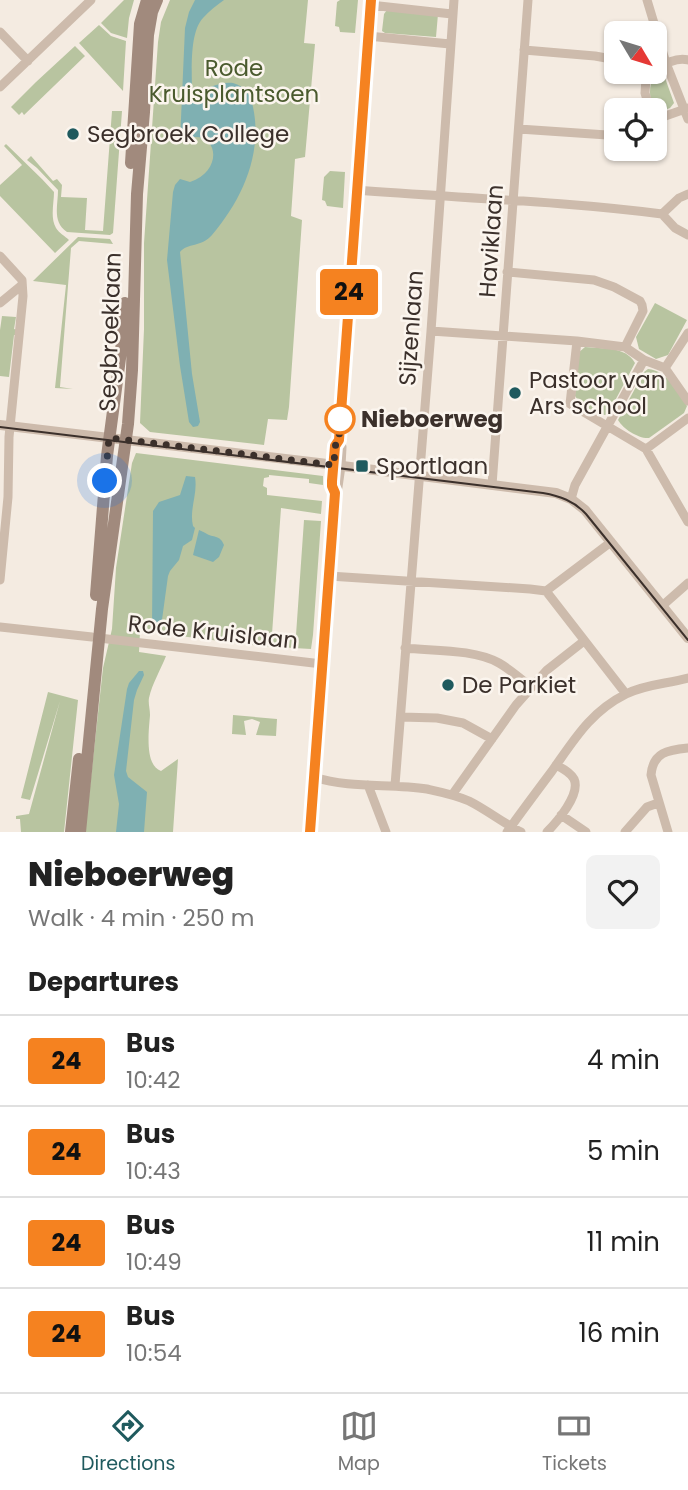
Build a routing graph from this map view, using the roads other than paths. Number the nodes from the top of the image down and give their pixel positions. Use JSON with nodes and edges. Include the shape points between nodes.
{"nodes":[{"id":1,"x":147,"y":0,"type":"edge"},
{"id":2,"x":157,"y":0,"type":"edge"},
{"id":3,"x":454,"y":0,"type":"edge"},
{"id":4,"x":528,"y":0,"type":"edge"},
{"id":5,"x":647,"y":0,"type":"edge"},
{"id":6,"x":88,"y":1,"type":"edge"},
{"id":7,"x":370,"y":3,"type":"edge"},
{"id":8,"x":452,"y":14,"type":"junction"},
{"id":9,"x":653,"y":21,"type":"edge"},
{"id":10,"x":0,"y":32,"type":"edge"},
{"id":11,"x":368,"y":36,"type":"junction"},
{"id":12,"x":450,"y":44,"type":"junction"},
{"id":13,"x":524,"y":50,"type":"junction"},
{"id":14,"x":604,"y":58,"type":"edge"},
{"id":15,"x":688,"y":60,"type":"edge"},
{"id":16,"x":28,"y":61,"type":"junction"},
{"id":17,"x":667,"y":63,"type":"edge"},
{"id":18,"x":667,"y":65,"type":"edge"},
{"id":19,"x":0,"y":87,"type":"edge"},
{"id":20,"x":686,"y":108,"type":"edge"},
{"id":21,"x":667,"y":115,"type":"edge"},
{"id":22,"x":688,"y":119,"type":"edge"},
{"id":23,"x":519,"y":129,"type":"junction"},
{"id":24,"x":604,"y":135,"type":"edge"},
{"id":25,"x":356,"y":190,"type":"junction"},
{"id":26,"x":688,"y":194,"type":"edge"},
{"id":27,"x":440,"y":197,"type":"junction"},
{"id":28,"x":513,"y":200,"type":"junction"},
{"id":29,"x":662,"y":214,"type":"junction"},
{"id":30,"x":688,"y":235,"type":"edge"},
{"id":31,"x":0,"y":256,"type":"edge"},
{"id":32,"x":507,"y":272,"type":"junction"},
{"id":33,"x":22,"y":285,"type":"junction"},
{"id":34,"x":0,"y":303,"type":"edge"},
{"id":35,"x":431,"y":331,"type":"junction"},
{"id":36,"x":688,"y":333,"type":"edge"},
{"id":37,"x":503,"y":335,"type":"junction"},
{"id":38,"x":577,"y":341,"type":"junction"},
{"id":39,"x":625,"y":347,"type":"junction"},
{"id":40,"x":644,"y":360,"type":"junction"},
{"id":41,"x":665,"y":368,"type":"junction"},
{"id":42,"x":688,"y":401,"type":"edge"},
{"id":43,"x":688,"y":418,"type":"edge"},
{"id":44,"x":5,"y":426,"type":"edge"},
{"id":45,"x":607,"y":426,"type":"junction"},
{"id":46,"x":109,"y":438,"type":"junction"},
{"id":47,"x":125,"y":440,"type":"junction"},
{"id":48,"x":646,"y":449,"type":"junction"},
{"id":49,"x":337,"y":465,"type":"junction"},
{"id":50,"x":418,"y":476,"type":"junction"},
{"id":51,"x":492,"y":485,"type":"junction"},
{"id":52,"x":571,"y":499,"type":"junction"},
{"id":53,"x":688,"y":522,"type":"edge"},
{"id":54,"x":611,"y":541,"type":"junction"},
{"id":55,"x":329,"y":576,"type":"junction"},
{"id":56,"x":0,"y":580,"type":"edge"},
{"id":57,"x":410,"y":581,"type":"junction"},
{"id":58,"x":688,"y":583,"type":"edge"},
{"id":59,"x":546,"y":591,"type":"junction"},
{"id":60,"x":662,"y":606,"type":"junction"},
{"id":61,"x":0,"y":627,"type":"edge"},
{"id":62,"x":95,"y":638,"type":"junction"},
{"id":63,"x":688,"y":638,"type":"edge"},
{"id":64,"x":584,"y":641,"type":"junction"},
{"id":65,"x":405,"y":648,"type":"junction"},
{"id":66,"x":323,"y":664,"type":"junction"},
{"id":67,"x":688,"y":678,"type":"edge"},
{"id":68,"x":531,"y":687,"type":"junction"},
{"id":69,"x":626,"y":694,"type":"junction"},
{"id":70,"x":401,"y":717,"type":"junction"},
{"id":71,"x":492,"y":739,"type":"junction"},
{"id":72,"x":688,"y":748,"type":"edge"},
{"id":73,"x":556,"y":765,"type":"junction"},
{"id":74,"x":314,"y":777,"type":"junction"},
{"id":75,"x":368,"y":785,"type":"junction"},
{"id":76,"x":395,"y":785,"type":"junction"},
{"id":77,"x":452,"y":795,"type":"junction"},
{"id":78,"x":659,"y":803,"type":"junction"},
{"id":79,"x":561,"y":815,"type":"junction"},
{"id":80,"x":509,"y":830,"type":"edge"},
{"id":81,"x":71,"y":832,"type":"edge"},
{"id":82,"x":80,"y":832,"type":"edge"},
{"id":83,"x":310,"y":832,"type":"edge"},
{"id":84,"x":386,"y":832,"type":"edge"},
{"id":85,"x":521,"y":832,"type":"edge"},
{"id":86,"x":547,"y":832,"type":"edge"},
{"id":87,"x":586,"y":832,"type":"edge"},
{"id":88,"x":625,"y":832,"type":"edge"},
{"id":89,"x":668,"y":832,"type":"edge"}],
"edges":[{"from":1,"to":46,"type":"main road","name":"Segbroeklaan","via":[[139,33],[125,305]]},
{"from":2,"to":47,"type":"main road","name":"Segbroeklaan","via":[[148,36]]},
{"from":3,"to":8,"type":"street","name":"Sijzenlaan"},
{"from":4,"to":13,"type":"street","name":"Haviklaan"},
{"from":5,"to":9,"type":"street"},
{"from":6,"to":16,"type":"street"},
{"from":7,"to":8,"type":"street"},
{"from":7,"to":11,"type":"street"},
{"from":8,"to":12,"type":"street","name":"Sijzenlaan"},
{"from":10,"to":16,"type":"street"},
{"from":11,"to":12,"type":"street"},
{"from":11,"to":25,"type":"street"},
{"from":12,"to":27,"type":"street","name":"Sijzenlaan"},
{"from":13,"to":14,"type":"street"},
{"from":13,"to":23,"type":"street","name":"Haviklaan"},
{"from":15,"to":17,"type":"street"},
{"from":16,"to":19,"type":"street"},
{"from":18,"to":20,"type":"street"},
{"from":20,"to":21,"type":"street"},
{"from":20,"to":22,"type":"street"},
{"from":23,"to":24,"type":"street"},
{"from":23,"to":28,"type":"street","name":"Haviklaan"},
{"from":25,"to":27,"type":"street"},
{"from":25,"to":49,"type":"street"},
{"from":26,"to":29,"type":"street"},
{"from":27,"to":28,"type":"street"},
{"from":27,"to":35,"type":"street","name":"Sijzenlaan"},
{"from":28,"to":29,"type":"street"},
{"from":28,"to":32,"type":"street","name":"Haviklaan"},
{"from":29,"to":30,"type":"street"},
{"from":31,"to":33,"type":"street","via":[[19,275]]},
{"from":32,"to":37,"type":"street","name":"Haviklaan"},
{"from":32,"to":39,"type":"street","via":[[594,280],[640,301],[643,311]]},
{"from":33,"to":34,"type":"street"},
{"from":33,"to":44,"type":"street"},
{"from":35,"to":37,"type":"street"},
{"from":35,"to":50,"type":"street","name":"Sijzenlaan"},
{"from":36,"to":41,"type":"street"},
{"from":37,"to":38,"type":"street"},
{"from":37,"to":51,"type":"street","name":"Haviklaan"},
{"from":38,"to":39,"type":"street"},
{"from":38,"to":45,"type":"street","via":[[570,404]]},
{"from":39,"to":40,"type":"street"},
{"from":40,"to":41,"type":"street"},
{"from":40,"to":45,"type":"street"},
{"from":41,"to":42,"type":"street"},
{"from":43,"to":48,"type":"street"},
{"from":44,"to":46,"type":"street"},
{"from":44,"to":56,"type":"street","via":[[7,511]]},
{"from":45,"to":48,"type":"street"},
{"from":45,"to":52,"type":"street"},
{"from":46,"to":47,"type":"street"},
{"from":46,"to":62,"type":"main road","name":"Segbroeklaan"},
{"from":47,"to":49,"type":"street"},
{"from":47,"to":62,"type":"main road","name":"Segbroeklaan"},
{"from":48,"to":53,"type":"street"},
{"from":49,"to":50,"type":"street"},
{"from":49,"to":55,"type":"street"},
{"from":50,"to":51,"type":"street"},
{"from":50,"to":57,"type":"street","name":"Sijzenlaan"},
{"from":51,"to":52,"type":"street"},
{"from":52,"to":54,"type":"street"},
{"from":54,"to":59,"type":"street"},
{"from":54,"to":60,"type":"street"},
{"from":55,"to":57,"type":"street"},
{"from":55,"to":66,"type":"street"},
{"from":57,"to":59,"type":"street"},
{"from":57,"to":65,"type":"street","name":"Sijzenlaan"},
{"from":58,"to":60,"type":"street"},
{"from":59,"to":64,"type":"street"},
{"from":60,"to":63,"type":"street"},
{"from":61,"to":62,"type":"street","name":"Rode Kruislaan"},
{"from":62,"to":66,"type":"street","name":"Rode Kruislaan"},
{"from":62,"to":81,"type":"main road","name":"Segbroeklaan"},
{"from":62,"to":82,"type":"main road","name":"Segbroeklaan"},
{"from":64,"to":68,"type":"street"},
{"from":64,"to":69,"type":"street"},
{"from":65,"to":68,"type":"street","via":[[483,656]]},
{"from":65,"to":70,"type":"street","name":"Sijzenlaan"},
{"from":66,"to":74,"type":"street"},
{"from":67,"to":69,"type":"street"},
{"from":68,"to":71,"type":"street"},
{"from":69,"to":73,"type":"street","via":[[577,734]]},
{"from":70,"to":71,"type":"street","via":[[463,723]]},
{"from":70,"to":76,"type":"street","name":"Sijzenlaan"},
{"from":71,"to":77,"type":"street"},
{"from":72,"to":78,"type":"street","via":[[665,752],[652,765]]},
{"from":73,"to":79,"type":"street","via":[[575,780],[573,796]]},
{"from":73,"to":80,"type":"street"},
{"from":74,"to":75,"type":"street"},
{"from":74,"to":83,"type":"street"},
{"from":75,"to":76,"type":"street"},
{"from":75,"to":84,"type":"street"},
{"from":76,"to":77,"type":"street"},
{"from":77,"to":80,"type":"street","via":[[469,801]]},
{"from":78,"to":88,"type":"street","via":[[647,807]]},
{"from":78,"to":89,"type":"street"},
{"from":79,"to":86,"type":"street"},
{"from":79,"to":87,"type":"street"},
{"from":80,"to":85,"type":"street"}]}
